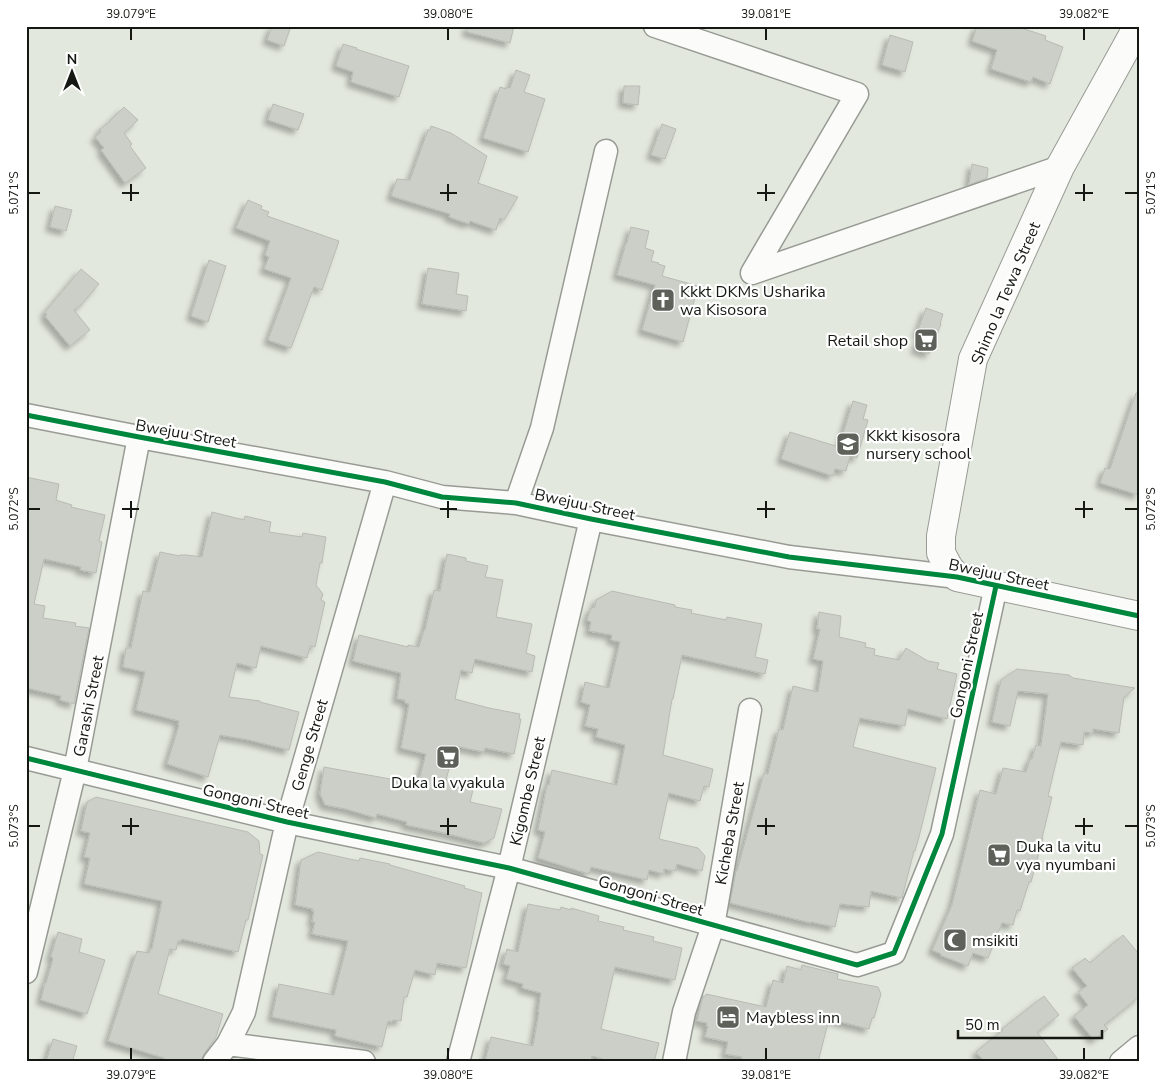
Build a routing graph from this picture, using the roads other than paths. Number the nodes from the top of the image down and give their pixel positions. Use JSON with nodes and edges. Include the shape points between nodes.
{"nodes":[{"id":1,"x":655,"y":26,"type":"edge"},
{"id":2,"x":1138,"y":26,"type":"edge"},
{"id":3,"x":606,"y":151,"type":"dead end"},
{"id":4,"x":1060,"y":167,"type":"junction"},
{"id":5,"x":26,"y":415,"type":"edge"},
{"id":6,"x":139,"y":437,"type":"junction"},
{"id":7,"x":385,"y":482,"type":"junction"},
{"id":8,"x":516,"y":502,"type":"junction"},
{"id":9,"x":591,"y":519,"type":"junction"},
{"id":10,"x":957,"y":577,"type":"junction"},
{"id":11,"x":996,"y":586,"type":"junction"},
{"id":12,"x":1139,"y":616,"type":"edge"},
{"id":13,"x":750,"y":710,"type":"dead end"},
{"id":14,"x":26,"y":758,"type":"edge"},
{"id":15,"x":75,"y":770,"type":"junction"},
{"id":16,"x":287,"y":822,"type":"junction"},
{"id":17,"x":509,"y":868,"type":"junction"},
{"id":18,"x":713,"y":926,"type":"junction"},
{"id":19,"x":26,"y":972,"type":"edge"},
{"id":20,"x":228,"y":1044,"type":"junction"},
{"id":21,"x":1139,"y":1047,"type":"edge"},
{"id":22,"x":214,"y":1062,"type":"edge"},
{"id":23,"x":364,"y":1062,"type":"edge"},
{"id":24,"x":458,"y":1062,"type":"edge"},
{"id":25,"x":674,"y":1062,"type":"edge"},
{"id":26,"x":1121,"y":1062,"type":"edge"}],
"edges":[{"from":1,"to":4,"type":"street","via":[[857,94],[752,273]]},
{"from":2,"to":4,"type":"street","name":"Shimo la Tewa Street"},
{"from":3,"to":8,"type":"street","via":[[542,428]]},
{"from":4,"to":10,"type":"street","name":"Shimo la Tewa Street","via":[[973,359],[941,536],[941,553]]},
{"from":5,"to":6,"type":"street","name":"Bwejuu Street"},
{"from":6,"to":7,"type":"street","name":"Bwejuu Street"},
{"from":6,"to":15,"type":"street","name":"Garashi Street"},
{"from":7,"to":8,"type":"street","name":"Bwejuu Street","via":[[442,497]]},
{"from":7,"to":16,"type":"street","name":"Genge Street"},
{"from":8,"to":9,"type":"street","name":"Bwejuu Street"},
{"from":9,"to":10,"type":"street","name":"Bwejuu Street","via":[[789,557]]},
{"from":9,"to":17,"type":"street","name":"Kigombe Street"},
{"from":10,"to":11,"type":"street","name":"Bwejuu Street"},
{"from":11,"to":12,"type":"street","name":"Bwejuu Street"},
{"from":11,"to":18,"type":"street","name":"Gongoni Street","via":[[942,834],[894,953],[857,966]]},
{"from":13,"to":18,"type":"street","name":"Kicheba Street"},
{"from":14,"to":15,"type":"street","name":"Gongoni Street"},
{"from":15,"to":16,"type":"street","name":"Gongoni Street"},
{"from":15,"to":19,"type":"street","name":"Garashi Street"},
{"from":16,"to":17,"type":"street","name":"Gongoni Street"},
{"from":16,"to":20,"type":"street","name":"Genge Street","via":[[244,1012]]},
{"from":17,"to":18,"type":"street","name":"Gongoni Street"},
{"from":17,"to":24,"type":"street","name":"Kigombe Street"},
{"from":18,"to":25,"type":"street","name":"Kicheba Street","via":[[684,1012]]},
{"from":20,"to":22,"type":"street","name":"Genge Street"},
{"from":20,"to":23,"type":"street"},
{"from":21,"to":26,"type":"street"}]}
